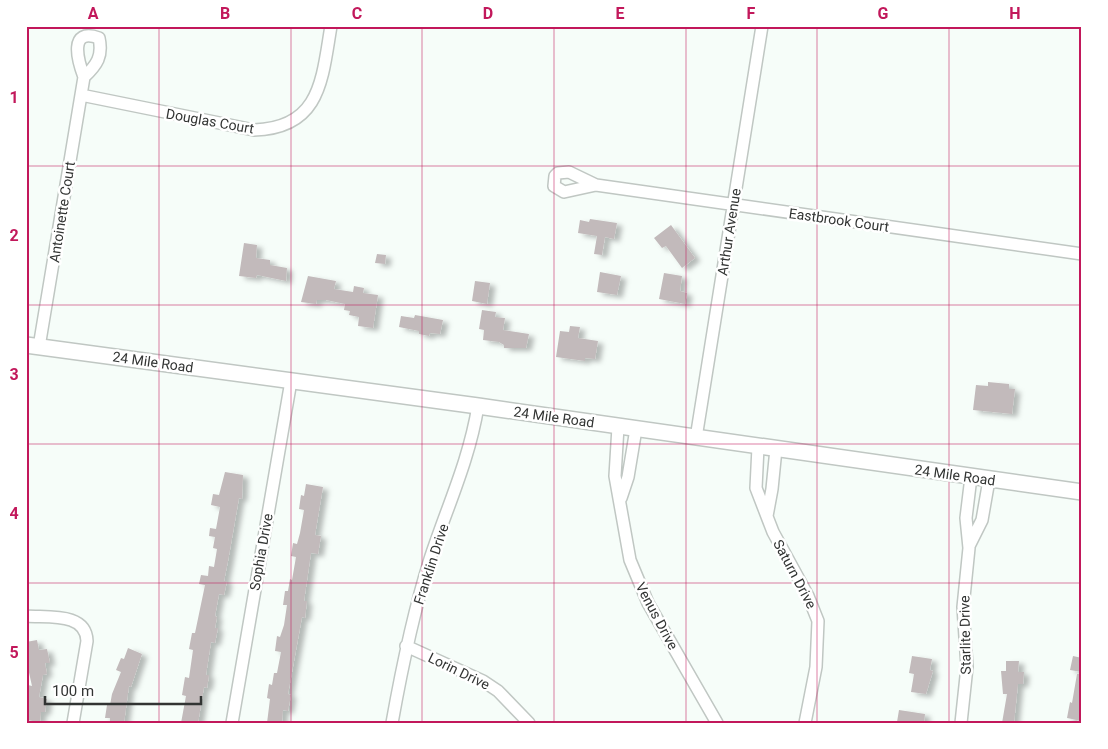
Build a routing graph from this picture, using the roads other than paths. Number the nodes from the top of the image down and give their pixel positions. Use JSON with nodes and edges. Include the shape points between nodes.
{"nodes":[{"id":1,"x":331,"y":26,"type":"edge"},
{"id":2,"x":762,"y":26,"type":"edge"},
{"id":3,"x":84,"y":77,"type":"dead end"},
{"id":4,"x":81,"y":95,"type":"junction"},
{"id":5,"x":596,"y":185,"type":"dead end"},
{"id":6,"x":733,"y":205,"type":"junction"},
{"id":7,"x":1082,"y":254,"type":"edge"},
{"id":8,"x":33,"y":346,"type":"edge"},
{"id":9,"x":291,"y":381,"type":"junction"},
{"id":10,"x":478,"y":406,"type":"junction"},
{"id":11,"x":618,"y":427,"type":"junction"},
{"id":12,"x":636,"y":429,"type":"junction"},
{"id":13,"x":696,"y":438,"type":"junction"},
{"id":14,"x":758,"y":447,"type":"junction"},
{"id":15,"x":776,"y":449,"type":"junction"},
{"id":16,"x":971,"y":477,"type":"junction"},
{"id":17,"x":989,"y":480,"type":"junction"},
{"id":18,"x":1082,"y":492,"type":"edge"},
{"id":19,"x":621,"y":500,"type":"junction"},
{"id":20,"x":766,"y":516,"type":"junction"},
{"id":21,"x":968,"y":548,"type":"junction"},
{"id":22,"x":26,"y":616,"type":"edge"},
{"id":23,"x":406,"y":646,"type":"junction"},
{"id":24,"x":73,"y":723,"type":"edge"},
{"id":25,"x":232,"y":723,"type":"edge"},
{"id":26,"x":392,"y":723,"type":"edge"},
{"id":27,"x":529,"y":723,"type":"edge"},
{"id":28,"x":717,"y":723,"type":"edge"},
{"id":29,"x":805,"y":723,"type":"edge"},
{"id":30,"x":961,"y":723,"type":"edge"}],
"edges":[{"from":1,"to":4,"type":"street","name":"Douglas Court","via":[[317,94],[301,115],[280,127],[254,130]]},
{"from":2,"to":6,"type":"street","name":"Arthur Avenue"},
{"from":3,"to":4,"type":"street","name":"Antoinette Court"},
{"from":4,"to":8,"type":"street","name":"Antoinette Court"},
{"from":5,"to":6,"type":"street","name":"Eastbrook Court"},
{"from":6,"to":7,"type":"street","name":"Eastbrook Court"},
{"from":6,"to":13,"type":"street","name":"Arthur Avenue"},
{"from":8,"to":9,"type":"street","name":"24 Mile Road"},
{"from":9,"to":10,"type":"street","name":"24 Mile Road"},
{"from":9,"to":25,"type":"street","name":"Sophia Drive"},
{"from":10,"to":11,"type":"street","name":"24 Mile Road"},
{"from":10,"to":23,"type":"street","name":"Franklin Drive","via":[[460,482],[430,558]]},
{"from":11,"to":12,"type":"street","name":"24 Mile Road"},
{"from":11,"to":19,"type":"street","name":"Venus Drive","via":[[615,476]]},
{"from":12,"to":13,"type":"street","name":"24 Mile Road"},
{"from":12,"to":19,"type":"street","name":"Venus Drive"},
{"from":13,"to":14,"type":"street","name":"24 Mile Road"},
{"from":14,"to":15,"type":"street","name":"24 Mile Road"},
{"from":14,"to":20,"type":"street","name":"Saturn Drive","via":[[756,488]]},
{"from":15,"to":16,"type":"street","name":"24 Mile Road"},
{"from":15,"to":20,"type":"street"},
{"from":16,"to":17,"type":"street","name":"24 Mile Road"},
{"from":16,"to":21,"type":"street","name":"Starlite Drive","via":[[966,518]]},
{"from":17,"to":18,"type":"street","name":"24 Mile Road"},
{"from":17,"to":21,"type":"street","name":"Starlite Drive","via":[[982,520]]},
{"from":19,"to":28,"type":"street","name":"Venus Drive","via":[[626,540],[640,586]]},
{"from":20,"to":29,"type":"street","name":"Saturn Drive","via":[[818,621],[816,667]]},
{"from":21,"to":30,"type":"street","name":"Starlite Drive","via":[[963,607],[967,667]]},
{"from":22,"to":24,"type":"street","via":[[71,619],[87,632]]},
{"from":23,"to":26,"type":"street","name":"Franklin Drive"},
{"from":23,"to":27,"type":"street","name":"Lorin Drive","via":[[483,681],[498,691]]}]}
